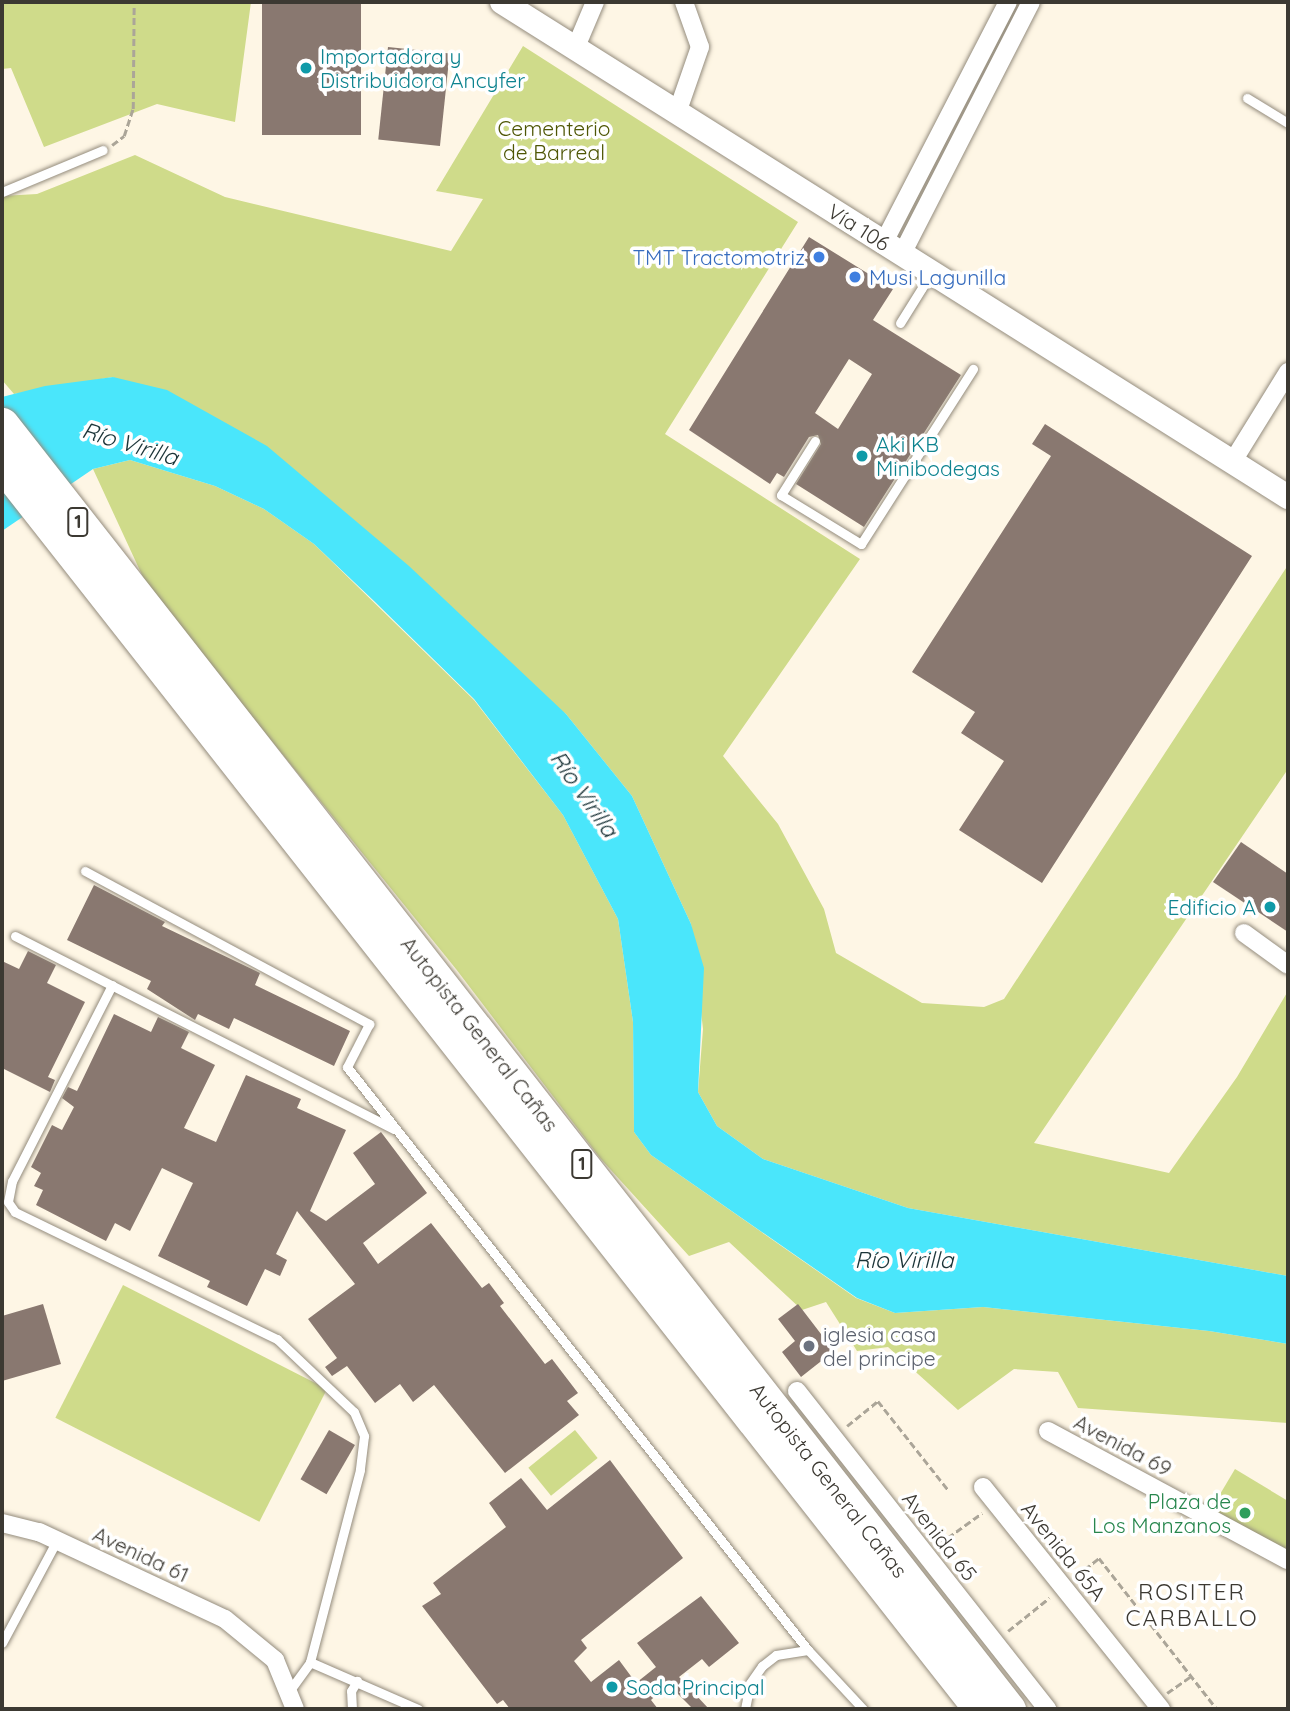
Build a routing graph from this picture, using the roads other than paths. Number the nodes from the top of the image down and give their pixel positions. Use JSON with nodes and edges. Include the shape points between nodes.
{"nodes":[{"id":1,"x":502,"y":2,"type":"edge"},
{"id":2,"x":595,"y":2,"type":"edge"},
{"id":3,"x":684,"y":2,"type":"edge"},
{"id":4,"x":1008,"y":2,"type":"edge"},
{"id":5,"x":1031,"y":2,"type":"edge"},
{"id":6,"x":576,"y":47,"type":"junction"},
{"id":7,"x":963,"y":88,"type":"junction"},
{"id":8,"x":982,"y":97,"type":"junction"},
{"id":9,"x":1247,"y":98,"type":"dead end"},
{"id":10,"x":677,"y":113,"type":"junction"},
{"id":11,"x":1288,"y":123,"type":"edge"},
{"id":12,"x":103,"y":150,"type":"road end"},
{"id":13,"x":2,"y":192,"type":"edge"},
{"id":14,"x":893,"y":248,"type":"junction"},
{"id":15,"x":930,"y":273,"type":"junction"},
{"id":16,"x":900,"y":323,"type":"dead end"},
{"id":17,"x":973,"y":369,"type":"dead end"},
{"id":18,"x":1288,"y":372,"type":"edge"},
{"id":19,"x":2,"y":424,"type":"edge"},
{"id":20,"x":816,"y":441,"type":"dead end"},
{"id":21,"x":1233,"y":461,"type":"junction"},
{"id":22,"x":2,"y":464,"type":"edge"},
{"id":23,"x":1288,"y":497,"type":"edge"},
{"id":24,"x":145,"y":627,"type":"junction"},
{"id":25,"x":85,"y":871,"type":"dead end"},
{"id":26,"x":1244,"y":933,"type":"dead end"},
{"id":27,"x":15,"y":936,"type":"dead end"},
{"id":28,"x":1288,"y":965,"type":"edge"},
{"id":29,"x":112,"y":985,"type":"junction"},
{"id":30,"x":399,"y":1131,"type":"junction"},
{"id":31,"x":797,"y":1391,"type":"dead end"},
{"id":32,"x":1048,"y":1431,"type":"dead end"},
{"id":33,"x":983,"y":1487,"type":"dead end"},
{"id":34,"x":2,"y":1522,"type":"edge"},
{"id":35,"x":57,"y":1540,"type":"junction"},
{"id":36,"x":1288,"y":1560,"type":"edge"},
{"id":37,"x":2,"y":1643,"type":"edge"},
{"id":38,"x":808,"y":1650,"type":"junction"},
{"id":39,"x":310,"y":1662,"type":"junction"},
{"id":40,"x":357,"y":1681,"type":"junction"},
{"id":41,"x":290,"y":1690,"type":"junction"},
{"id":42,"x":295,"y":1709,"type":"edge"},
{"id":43,"x":352,"y":1709,"type":"edge"},
{"id":44,"x":418,"y":1709,"type":"edge"},
{"id":45,"x":745,"y":1709,"type":"edge"},
{"id":46,"x":863,"y":1709,"type":"edge"},
{"id":47,"x":979,"y":1709,"type":"edge"},
{"id":48,"x":1009,"y":1709,"type":"edge"},
{"id":49,"x":1048,"y":1709,"type":"edge"},
{"id":50,"x":1161,"y":1709,"type":"edge"}],
"edges":[{"from":1,"to":6,"type":"main road","name":"Vía 106"},
{"from":2,"to":6,"type":"street"},
{"from":3,"to":10,"type":"street","via":[[699,47]]},
{"from":4,"to":7,"type":"street"},
{"from":5,"to":8,"type":"street"},
{"from":6,"to":10,"type":"main road","name":"Vía 106"},
{"from":7,"to":8,"type":"street"},
{"from":7,"to":14,"type":"street"},
{"from":8,"to":14,"type":"street"},
{"from":9,"to":11,"type":"lane"},
{"from":10,"to":14,"type":"main road","name":"Vía 106"},
{"from":12,"to":13,"type":"lane"},
{"from":14,"to":15,"type":"main road","name":"Vía 106"},
{"from":15,"to":16,"type":"lane"},
{"from":15,"to":21,"type":"main road","name":"Vía 106"},
{"from":17,"to":20,"type":"lane","via":[[861,544],[781,495]]},
{"from":18,"to":21,"type":"street"},
{"from":19,"to":24,"type":"highway","name":"Autopista General Cañas","number":"1"},
{"from":21,"to":23,"type":"main road","name":"Vía 106"},
{"from":22,"to":24,"type":"highway","name":"Autopista General Cañas","number":"1"},
{"from":24,"to":47,"type":"highway","name":"Autopista General Cañas","number":"1"},
{"from":24,"to":48,"type":"highway","name":"Autopista General Cañas","number":"1"},
{"from":25,"to":30,"type":"lane","via":[[369,1024],[346,1067]]},
{"from":26,"to":28,"type":"street"},
{"from":27,"to":29,"type":"lane"},
{"from":29,"to":30,"type":"lane"},
{"from":29,"to":39,"type":"lane","via":[[12,1181],[8,1202],[15,1212],[277,1339],[354,1412],[364,1436],[360,1470]]},
{"from":30,"to":38,"type":"lane"},
{"from":31,"to":49,"type":"street","name":"Avenida 65"},
{"from":32,"to":36,"type":"street","name":"Avenida 69"},
{"from":33,"to":50,"type":"street","name":"Avenida 65A"},
{"from":34,"to":35,"type":"street","name":"Avenida 61"},
{"from":35,"to":37,"type":"lane"},
{"from":35,"to":41,"type":"street","name":"Avenida 61","via":[[225,1619],[275,1660]]},
{"from":38,"to":45,"type":"lane","via":[[776,1655],[762,1666],[750,1683]]},
{"from":38,"to":46,"type":"lane"},
{"from":39,"to":40,"type":"lane"},
{"from":39,"to":41,"type":"lane"},
{"from":40,"to":43,"type":"lane","via":[[351,1691]]},
{"from":40,"to":44,"type":"lane"},
{"from":41,"to":42,"type":"street","name":"Avenida 61"}]}
